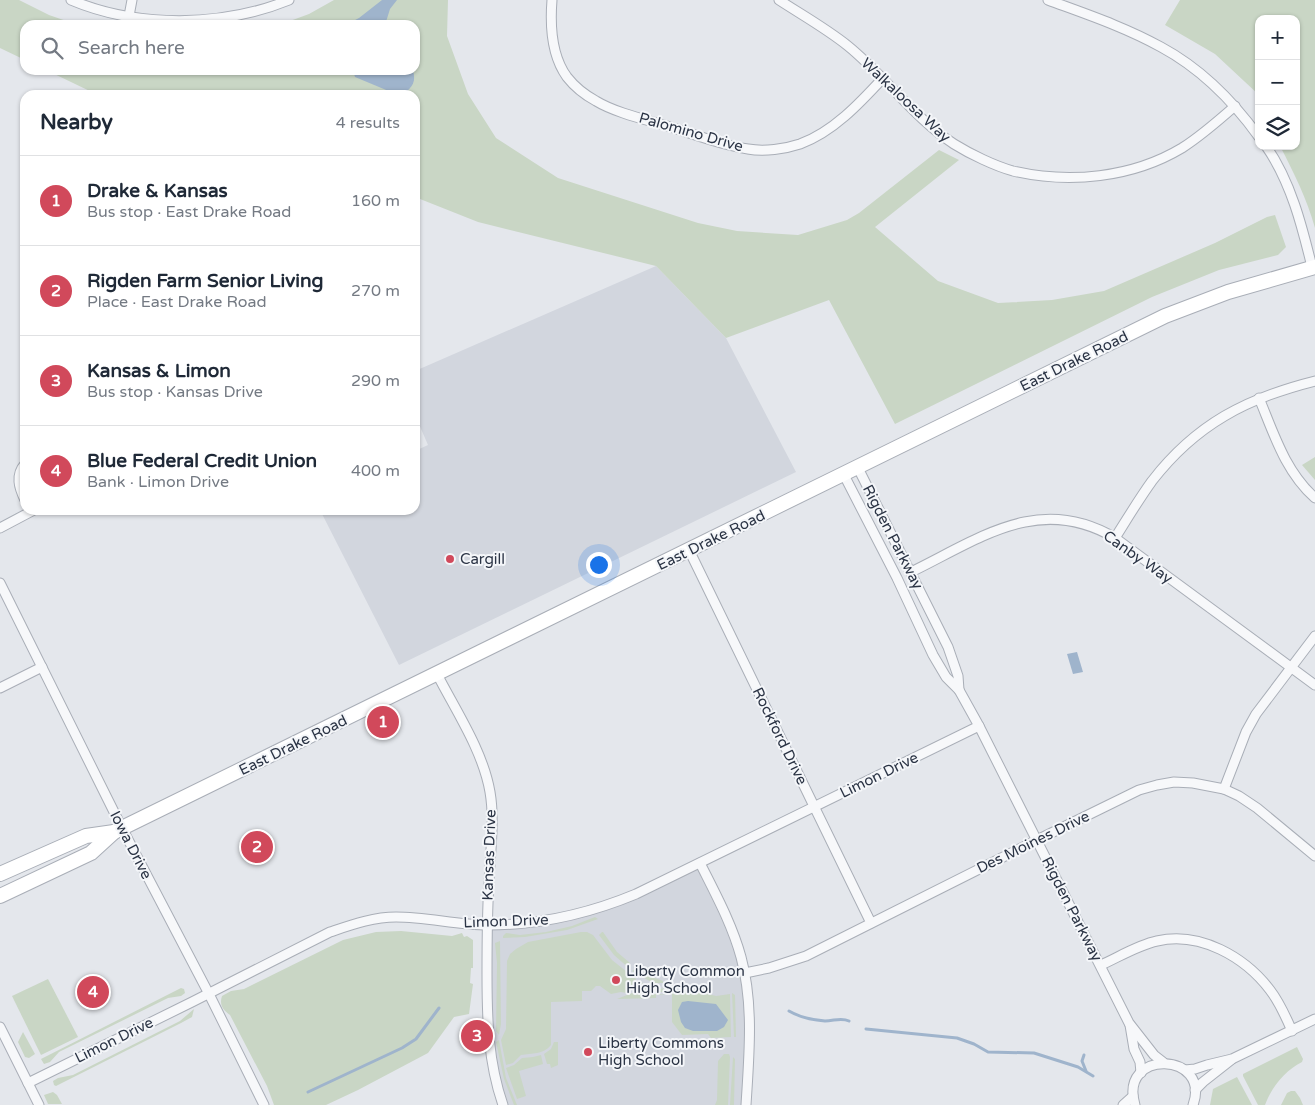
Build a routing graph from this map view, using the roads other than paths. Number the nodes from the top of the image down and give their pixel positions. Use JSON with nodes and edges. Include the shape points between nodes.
{"nodes":[{"id":1,"x":71,"y":0,"type":"edge"},
{"id":2,"x":132,"y":0,"type":"edge"},
{"id":3,"x":289,"y":0,"type":"edge"},
{"id":4,"x":552,"y":0,"type":"edge"},
{"id":5,"x":779,"y":0,"type":"edge"},
{"id":6,"x":1048,"y":0,"type":"edge"},
{"id":7,"x":129,"y":16,"type":"junction"},
{"id":8,"x":883,"y":78,"type":"junction"},
{"id":9,"x":1235,"y":106,"type":"junction"},
{"id":10,"x":1255,"y":132,"type":"edge"},
{"id":11,"x":1268,"y":150,"type":"edge"},
{"id":12,"x":1314,"y":267,"type":"edge"},
{"id":13,"x":1315,"y":382,"type":"edge"},
{"id":14,"x":1258,"y":398,"type":"junction"},
{"id":15,"x":858,"y":468,"type":"junction"},
{"id":16,"x":20,"y":471,"type":"edge"},
{"id":17,"x":844,"y":475,"type":"junction"},
{"id":18,"x":20,"y":486,"type":"edge"},
{"id":19,"x":1315,"y":498,"type":"edge"},
{"id":20,"x":24,"y":515,"type":"edge"},
{"id":21,"x":0,"y":528,"type":"edge"},
{"id":22,"x":1114,"y":538,"type":"junction"},
{"id":23,"x":689,"y":550,"type":"junction"},
{"id":24,"x":911,"y":572,"type":"junction"},
{"id":25,"x":0,"y":583,"type":"edge"},
{"id":26,"x":1315,"y":636,"type":"edge"},
{"id":27,"x":42,"y":667,"type":"junction"},
{"id":28,"x":1291,"y":668,"type":"junction"},
{"id":29,"x":437,"y":674,"type":"junction"},
{"id":30,"x":1315,"y":685,"type":"edge"},
{"id":31,"x":0,"y":688,"type":"edge"},
{"id":32,"x":959,"y":690,"type":"junction"},
{"id":33,"x":980,"y":726,"type":"junction"},
{"id":34,"x":1224,"y":790,"type":"junction"},
{"id":35,"x":814,"y":807,"type":"junction"},
{"id":36,"x":118,"y":830,"type":"junction"},
{"id":37,"x":1037,"y":840,"type":"junction"},
{"id":38,"x":45,"y":855,"type":"junction"},
{"id":39,"x":1315,"y":856,"type":"edge"},
{"id":40,"x":700,"y":863,"type":"junction"},
{"id":41,"x":0,"y":874,"type":"edge"},
{"id":42,"x":0,"y":883,"type":"edge"},
{"id":43,"x":0,"y":896,"type":"edge"},
{"id":44,"x":871,"y":922,"type":"junction"},
{"id":45,"x":487,"y":925,"type":"junction"},
{"id":46,"x":1101,"y":965,"type":"junction"},
{"id":47,"x":745,"y":973,"type":"junction"},
{"id":48,"x":208,"y":994,"type":"junction"},
{"id":49,"x":1315,"y":1019,"type":"edge"},
{"id":50,"x":1129,"y":1023,"type":"junction"},
{"id":51,"x":0,"y":1027,"type":"edge"},
{"id":52,"x":1292,"y":1031,"type":"junction"},
{"id":53,"x":1232,"y":1059,"type":"junction"},
{"id":54,"x":1163,"y":1062,"type":"junction"},
{"id":55,"x":1185,"y":1070,"type":"junction"},
{"id":56,"x":1141,"y":1073,"type":"junction"},
{"id":57,"x":28,"y":1083,"type":"junction"},
{"id":58,"x":1195,"y":1090,"type":"junction"},
{"id":59,"x":1134,"y":1100,"type":"edge"},
{"id":60,"x":39,"y":1105,"type":"edge"},
{"id":61,"x":264,"y":1105,"type":"edge"},
{"id":62,"x":503,"y":1105,"type":"edge"},
{"id":63,"x":746,"y":1105,"type":"edge"},
{"id":64,"x":1123,"y":1105,"type":"edge"},
{"id":65,"x":1193,"y":1105,"type":"edge"}],
"edges":[{"from":1,"to":7,"type":"street"},
{"from":2,"to":7,"type":"street"},
{"from":3,"to":7,"type":"street","via":[[221,18],[159,20]]},
{"from":4,"to":8,"type":"street","name":"Palomino Drive","via":[[550,21],[558,59],[567,76],[596,102],[749,149],[792,146],[819,134],[866,97]]},
{"from":5,"to":8,"type":"street","name":"Walkaloosa Way","via":[[848,46]]},
{"from":6,"to":9,"type":"street","via":[[1162,48],[1200,74]]},
{"from":8,"to":9,"type":"street","name":"Walkaloosa Way","via":[[953,143],[1011,171],[1046,176],[1082,178],[1133,169],[1200,137]]},
{"from":9,"to":10,"type":"street"},
{"from":11,"to":12,"type":"street","via":[[1294,204]]},
{"from":12,"to":15,"type":"main road","name":"East Drake Road","via":[[1228,292],[1165,316]]},
{"from":13,"to":14,"type":"street"},
{"from":14,"to":19,"type":"street","via":[[1289,468]]},
{"from":14,"to":22,"type":"street","via":[[1212,423],[1188,442],[1152,481]]},
{"from":15,"to":17,"type":"main road","name":"East Drake Road"},
{"from":15,"to":24,"type":"street","name":"Rigden Parkway"},
{"from":16,"to":18,"type":"street"},
{"from":17,"to":23,"type":"main road","name":"East Drake Road"},
{"from":17,"to":32,"type":"street","name":"Rigden Parkway","via":[[933,655],[946,677]]},
{"from":20,"to":21,"type":"street"},
{"from":22,"to":24,"type":"street","name":"Canby Way","via":[[1072,520],[1047,518],[1023,521],[1005,526]]},
{"from":22,"to":28,"type":"street","name":"Canby Way"},
{"from":23,"to":29,"type":"main road","name":"East Drake Road"},
{"from":23,"to":35,"type":"street","name":"Rockford Drive"},
{"from":24,"to":32,"type":"street","name":"Rigden Parkway","via":[[948,648],[958,676]]},
{"from":25,"to":27,"type":"street","name":"Iowa Drive"},
{"from":26,"to":28,"type":"street"},
{"from":27,"to":31,"type":"street"},
{"from":27,"to":36,"type":"street","name":"Iowa Drive"},
{"from":28,"to":30,"type":"street","name":"Canby Way"},
{"from":28,"to":34,"type":"street","via":[[1246,732]]},
{"from":29,"to":36,"type":"main road","name":"East Drake Road"},
{"from":29,"to":45,"type":"street","name":"Kansas Drive","via":[[477,753],[490,794],[492,829]]},
{"from":32,"to":33,"type":"street","name":"Rigden Parkway"},
{"from":33,"to":35,"type":"street","name":"Limon Drive"},
{"from":33,"to":37,"type":"street","name":"Rigden Parkway"},
{"from":34,"to":37,"type":"street","name":"Des Moines Drive","via":[[1193,782],[1157,785],[1139,790]]},
{"from":34,"to":39,"type":"street","name":"Des Moines Drive","via":[[1257,808]]},
{"from":35,"to":40,"type":"street","name":"Limon Drive"},
{"from":35,"to":44,"type":"street","name":"Rockford Drive"},
{"from":36,"to":38,"type":"main road","name":"East Drake Road","via":[[86,836]]},
{"from":36,"to":43,"type":"main road","name":"East Drake Road","via":[[91,853]]},
{"from":36,"to":48,"type":"street","name":"Iowa Drive"},
{"from":37,"to":44,"type":"street","name":"Des Moines Drive"},
{"from":37,"to":46,"type":"street","name":"Rigden Parkway"},
{"from":38,"to":41,"type":"main road","name":"East Drake Road"},
{"from":38,"to":42,"type":"main road"},
{"from":40,"to":45,"type":"street","name":"Limon Drive","via":[[636,894],[586,912],[555,920]]},
{"from":40,"to":47,"type":"street","via":[[728,919]]},
{"from":44,"to":47,"type":"street","name":"Des Moines Drive","via":[[792,962]]},
{"from":45,"to":48,"type":"street","name":"Limon Drive","via":[[396,917],[351,925],[330,932]]},
{"from":45,"to":62,"type":"street","name":"Kansas Drive","via":[[489,1042]]},
{"from":46,"to":50,"type":"street","name":"Rigden Parkway"},
{"from":46,"to":52,"type":"street","via":[[1156,941],[1201,942],[1234,956],[1256,974],[1271,991]]},
{"from":47,"to":63,"type":"street","via":[[750,1018]]},
{"from":48,"to":57,"type":"street","name":"Limon Drive"},
{"from":48,"to":61,"type":"street","name":"Iowa Drive"},
{"from":49,"to":52,"type":"street"},
{"from":50,"to":54,"type":"street","name":"Rigden Parkway"},
{"from":50,"to":56,"type":"street","name":"Rigden Parkway"},
{"from":51,"to":57,"type":"street"},
{"from":52,"to":53,"type":"street"},
{"from":53,"to":55,"type":"street"},
{"from":53,"to":58,"type":"street"},
{"from":54,"to":55,"type":"street"},
{"from":54,"to":56,"type":"street"},
{"from":55,"to":58,"type":"street"},
{"from":56,"to":59,"type":"street","via":[[1134,1084]]},
{"from":57,"to":60,"type":"street"},
{"from":58,"to":65,"type":"street"},
{"from":59,"to":64,"type":"street"}]}
